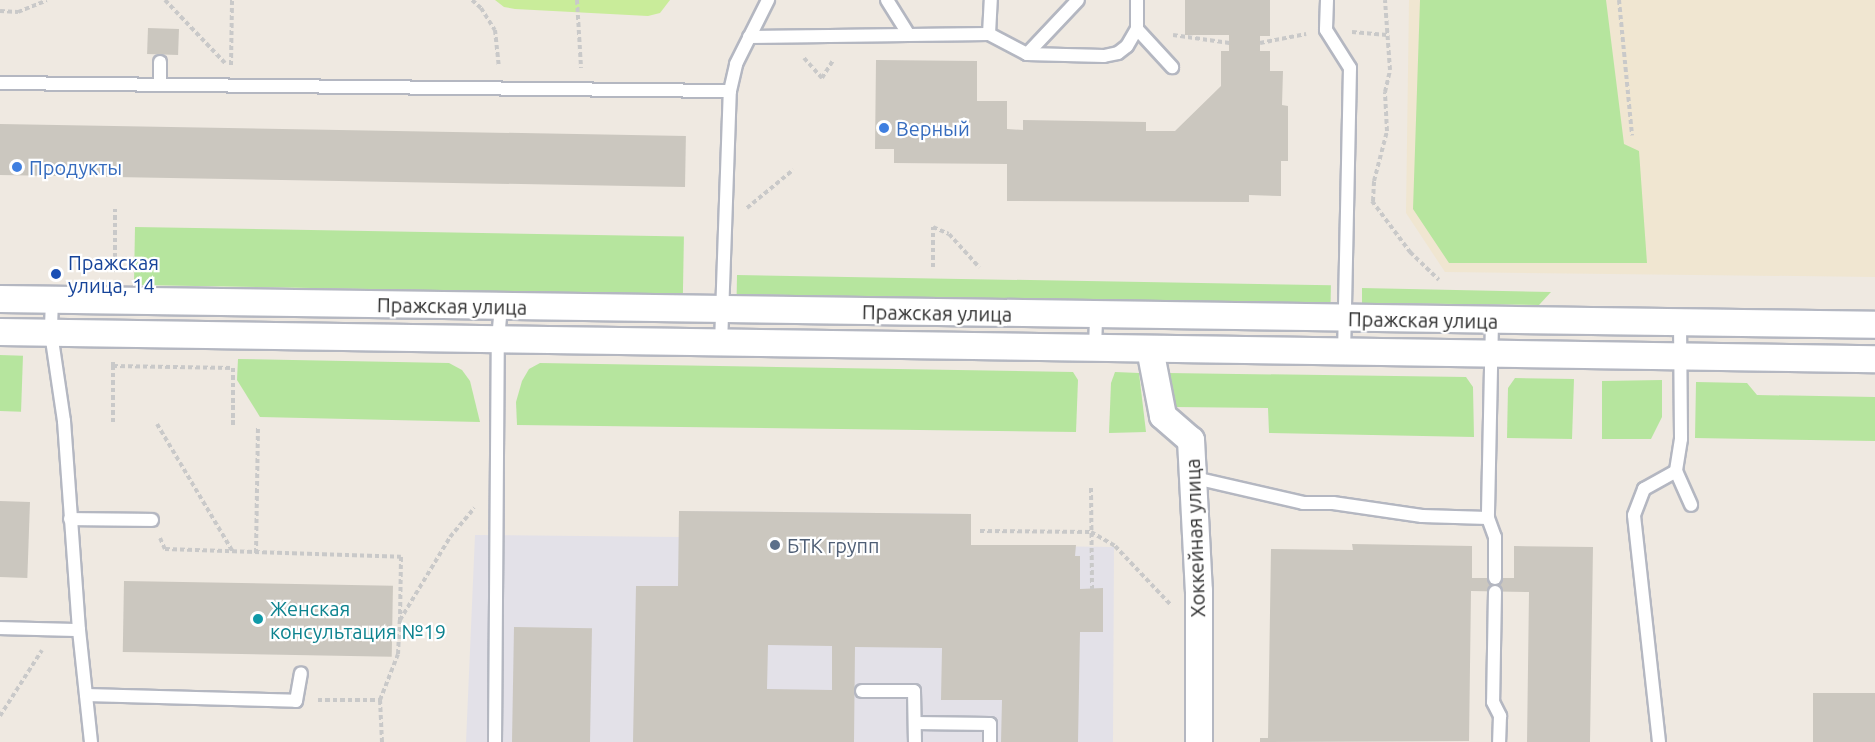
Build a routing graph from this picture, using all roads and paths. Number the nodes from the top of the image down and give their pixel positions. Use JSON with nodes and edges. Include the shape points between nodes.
{"nodes":[{"id":1,"x":47,"y":0,"type":"edge"},
{"id":2,"x":165,"y":0,"type":"edge"},
{"id":3,"x":232,"y":0,"type":"edge"},
{"id":4,"x":472,"y":0,"type":"edge"},
{"id":5,"x":577,"y":0,"type":"edge"},
{"id":6,"x":768,"y":0,"type":"edge"},
{"id":7,"x":886,"y":0,"type":"edge"},
{"id":8,"x":991,"y":0,"type":"edge"},
{"id":9,"x":1078,"y":0,"type":"edge"},
{"id":10,"x":1137,"y":0,"type":"edge"},
{"id":11,"x":1327,"y":0,"type":"edge"},
{"id":12,"x":1384,"y":0,"type":"edge"},
{"id":13,"x":1619,"y":0,"type":"edge"},
{"id":14,"x":0,"y":11,"type":"edge"},
{"id":15,"x":1137,"y":29,"type":"junction"},
{"id":16,"x":1326,"y":30,"type":"junction"},
{"id":17,"x":908,"y":34,"type":"junction"},
{"id":18,"x":989,"y":34,"type":"junction"},
{"id":19,"x":749,"y":37,"type":"junction"},
{"id":20,"x":1229,"y":43,"type":"dead end"},
{"id":21,"x":1260,"y":43,"type":"dead end"},
{"id":22,"x":1027,"y":54,"type":"junction"},
{"id":23,"x":836,"y":56,"type":"dead end"},
{"id":24,"x":804,"y":57,"type":"dead end"},
{"id":25,"x":160,"y":62,"type":"dead end"},
{"id":26,"x":1172,"y":67,"type":"dead end"},
{"id":27,"x":0,"y":83,"type":"edge"},
{"id":28,"x":160,"y":85,"type":"junction"},
{"id":29,"x":500,"y":89,"type":"junction"},
{"id":30,"x":583,"y":90,"type":"junction"},
{"id":31,"x":730,"y":91,"type":"junction"},
{"id":32,"x":1632,"y":135,"type":"dead end"},
{"id":33,"x":1348,"y":168,"type":"junction"},
{"id":34,"x":792,"y":170,"type":"dead end"},
{"id":35,"x":1373,"y":201,"type":"junction"},
{"id":36,"x":115,"y":209,"type":"dead end"},
{"id":37,"x":741,"y":214,"type":"dead end"},
{"id":38,"x":933,"y":267,"type":"dead end"},
{"id":39,"x":980,"y":267,"type":"dead end"},
{"id":40,"x":114,"y":275,"type":"dead end"},
{"id":41,"x":1439,"y":280,"type":"dead end"},
{"id":42,"x":0,"y":299,"type":"edge"},
{"id":43,"x":52,"y":299,"type":"junction"},
{"id":44,"x":501,"y":307,"type":"junction"},
{"id":45,"x":722,"y":309,"type":"junction"},
{"id":46,"x":1096,"y":315,"type":"junction"},
{"id":47,"x":1344,"y":318,"type":"junction"},
{"id":48,"x":1492,"y":321,"type":"junction"},
{"id":49,"x":1680,"y":322,"type":"junction"},
{"id":50,"x":1875,"y":325,"type":"edge"},
{"id":51,"x":0,"y":332,"type":"edge"},
{"id":52,"x":1151,"y":332,"type":"junction"},
{"id":53,"x":51,"y":333,"type":"junction"},
{"id":54,"x":498,"y":340,"type":"junction"},
{"id":55,"x":721,"y":344,"type":"junction"},
{"id":56,"x":1095,"y":348,"type":"junction"},
{"id":57,"x":1344,"y":352,"type":"junction"},
{"id":58,"x":1492,"y":354,"type":"junction"},
{"id":59,"x":1679,"y":356,"type":"junction"},
{"id":60,"x":113,"y":358,"type":"dead end"},
{"id":61,"x":1875,"y":359,"type":"edge"},
{"id":62,"x":113,"y":366,"type":"junction"},
{"id":63,"x":113,"y":422,"type":"dead end"},
{"id":64,"x":157,"y":424,"type":"dead end"},
{"id":65,"x":233,"y":425,"type":"dead end"},
{"id":66,"x":258,"y":426,"type":"dead end"},
{"id":67,"x":1676,"y":471,"type":"junction"},
{"id":68,"x":1195,"y":478,"type":"junction"},
{"id":69,"x":496,"y":483,"type":"junction"},
{"id":70,"x":1091,"y":488,"type":"dead end"},
{"id":71,"x":1692,"y":505,"type":"dead end"},
{"id":72,"x":1488,"y":518,"type":"junction"},
{"id":73,"x":70,"y":519,"type":"junction"},
{"id":74,"x":152,"y":520,"type":"joint"},
{"id":75,"x":980,"y":531,"type":"dead end"},
{"id":76,"x":1091,"y":532,"type":"junction"},
{"id":77,"x":233,"y":552,"type":"junction"},
{"id":78,"x":256,"y":553,"type":"junction"},
{"id":79,"x":1495,"y":578,"type":"dead end"},
{"id":80,"x":1092,"y":588,"type":"dead end"},
{"id":81,"x":1495,"y":592,"type":"dead end"},
{"id":82,"x":1176,"y":610,"type":"dead end"},
{"id":83,"x":400,"y":620,"type":"junction"},
{"id":84,"x":0,"y":628,"type":"edge"},
{"id":85,"x":79,"y":630,"type":"junction"},
{"id":86,"x":48,"y":642,"type":"dead end"},
{"id":87,"x":301,"y":673,"type":"dead end"},
{"id":88,"x":862,"y":691,"type":"dead end"},
{"id":89,"x":86,"y":695,"type":"junction"},
{"id":90,"x":380,"y":700,"type":"junction"},
{"id":91,"x":296,"y":701,"type":"junction"},
{"id":92,"x":0,"y":716,"type":"edge"},
{"id":93,"x":915,"y":723,"type":"junction"},
{"id":94,"x":91,"y":742,"type":"edge"},
{"id":95,"x":382,"y":742,"type":"edge"},
{"id":96,"x":495,"y":742,"type":"edge"},
{"id":97,"x":915,"y":742,"type":"edge"},
{"id":98,"x":990,"y":742,"type":"edge"},
{"id":99,"x":1199,"y":742,"type":"edge"},
{"id":100,"x":1500,"y":742,"type":"edge"},
{"id":101,"x":1659,"y":742,"type":"edge"}],
"edges":[{"from":1,"to":14,"type":"path","via":[[18,12]]},
{"from":2,"to":3,"type":"path","via":[[231,70]]},
{"from":4,"to":29,"type":"path","via":[[495,30]]},
{"from":5,"to":30,"type":"path"},
{"from":6,"to":19,"type":"lane"},
{"from":7,"to":17,"type":"lane"},
{"from":8,"to":18,"type":"lane"},
{"from":9,"to":22,"type":"lane"},
{"from":10,"to":15,"type":"lane"},
{"from":11,"to":16,"type":"lane"},
{"from":12,"to":35,"type":"path","via":[[1390,70],[1385,92],[1387,131]]},
{"from":13,"to":32,"type":"path"},
{"from":15,"to":20,"type":"path"},
{"from":15,"to":22,"type":"lane","via":[[1128,46],[1118,53]]},
{"from":15,"to":26,"type":"lane"},
{"from":16,"to":21,"type":"path"},
{"from":16,"to":33,"type":"lane","via":[[1350,68]]},
{"from":17,"to":18,"type":"lane"},
{"from":17,"to":19,"type":"lane"},
{"from":18,"to":22,"type":"lane"},
{"from":19,"to":31,"type":"lane","via":[[736,64]]},
{"from":23,"to":24,"type":"path","via":[[822,78]]},
{"from":25,"to":28,"type":"lane"},
{"from":27,"to":28,"type":"lane"},
{"from":28,"to":29,"type":"lane"},
{"from":29,"to":30,"type":"lane"},
{"from":30,"to":31,"type":"lane"},
{"from":31,"to":45,"type":"lane"},
{"from":33,"to":35,"type":"path"},
{"from":33,"to":47,"type":"lane"},
{"from":34,"to":37,"type":"path"},
{"from":35,"to":41,"type":"path","via":[[1410,252]]},
{"from":36,"to":40,"type":"path"},
{"from":38,"to":39,"type":"path","via":[[933,227],[949,234]]},
{"from":42,"to":43,"type":"street","name":"Пражская улица"},
{"from":43,"to":44,"type":"street","name":"Пражская улица"},
{"from":43,"to":53,"type":"lane"},
{"from":44,"to":45,"type":"street","name":"Пражская улица"},
{"from":44,"to":54,"type":"lane"},
{"from":45,"to":46,"type":"street","name":"Пражская улица"},
{"from":45,"to":55,"type":"lane"},
{"from":46,"to":52,"type":"street","name":"Пражская улица"},
{"from":46,"to":56,"type":"lane"},
{"from":47,"to":48,"type":"street","name":"Пражская улица"},
{"from":47,"to":52,"type":"street","name":"Пражская улица"},
{"from":47,"to":57,"type":"lane"},
{"from":48,"to":49,"type":"street","name":"Пражская улица"},
{"from":48,"to":58,"type":"lane"},
{"from":49,"to":50,"type":"street","name":"Пражская улица"},
{"from":49,"to":59,"type":"lane"},
{"from":51,"to":53,"type":"street","name":"Пражская улица"},
{"from":52,"to":56,"type":"street","name":"Пражская улица"},
{"from":52,"to":57,"type":"street","name":"Пражская улица"},
{"from":52,"to":68,"type":"street","name":"Хоккейная улица","via":[[1162,416],[1191,440]]},
{"from":53,"to":54,"type":"street","name":"Пражская улица"},
{"from":53,"to":73,"type":"lane","via":[[64,422]]},
{"from":54,"to":55,"type":"street","name":"Пражская улица"},
{"from":54,"to":69,"type":"lane"},
{"from":55,"to":56,"type":"street","name":"Пражская улица"},
{"from":57,"to":58,"type":"street","name":"Пражская улица"},
{"from":58,"to":59,"type":"street","name":"Пражская улица"},
{"from":58,"to":72,"type":"lane"},
{"from":59,"to":61,"type":"street","name":"Пражская улица"},
{"from":59,"to":67,"type":"lane","via":[[1681,439]]},
{"from":60,"to":62,"type":"path"},
{"from":62,"to":63,"type":"path"},
{"from":62,"to":65,"type":"path","via":[[233,368]]},
{"from":64,"to":77,"type":"path"},
{"from":66,"to":78,"type":"path"},
{"from":67,"to":71,"type":"lane"},
{"from":67,"to":101,"type":"lane","via":[[1644,489],[1634,514]]},
{"from":68,"to":72,"type":"lane","via":[[1303,503],[1333,503],[1440,518]]},
{"from":68,"to":99,"type":"street","name":"Хоккейная улица"},
{"from":69,"to":83,"type":"path","via":[[450,537]]},
{"from":69,"to":96,"type":"lane"},
{"from":70,"to":76,"type":"path"},
{"from":72,"to":79,"type":"lane","via":[[1495,537]]},
{"from":73,"to":74,"type":"lane"},
{"from":73,"to":85,"type":"lane"},
{"from":74,"to":77,"type":"path","via":[[165,549]]},
{"from":75,"to":76,"type":"path"},
{"from":76,"to":80,"type":"path"},
{"from":76,"to":82,"type":"path","via":[[1115,546]]},
{"from":77,"to":78,"type":"path"},
{"from":78,"to":83,"type":"path","via":[[401,557]]},
{"from":81,"to":100,"type":"lane","via":[[1493,702],[1500,716]]},
{"from":83,"to":90,"type":"path","via":[[398,654]]},
{"from":84,"to":85,"type":"lane"},
{"from":85,"to":89,"type":"lane"},
{"from":86,"to":92,"type":"path"},
{"from":87,"to":91,"type":"lane"},
{"from":88,"to":93,"type":"lane","via":[[914,691]]},
{"from":89,"to":91,"type":"lane"},
{"from":89,"to":94,"type":"lane"},
{"from":90,"to":91,"type":"path"},
{"from":90,"to":95,"type":"path"},
{"from":93,"to":97,"type":"lane"},
{"from":93,"to":98,"type":"lane","via":[[990,724]]}]}
